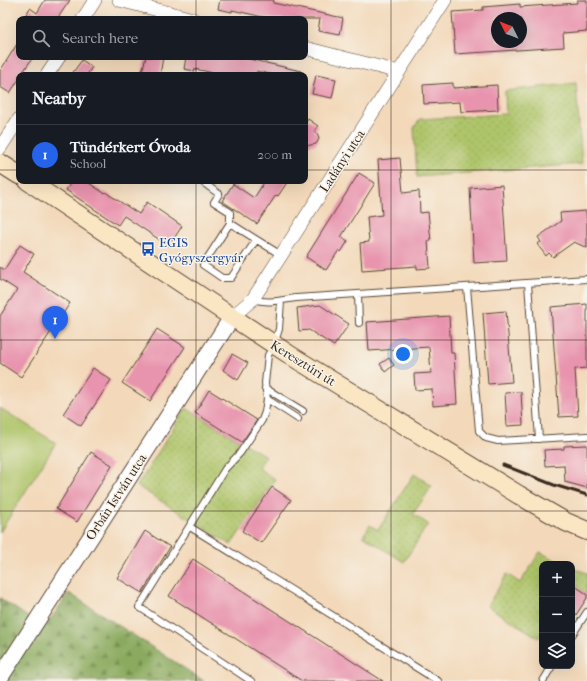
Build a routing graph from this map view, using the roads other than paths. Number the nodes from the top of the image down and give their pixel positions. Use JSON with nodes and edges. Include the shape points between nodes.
{"nodes":[{"id":1,"x":95,"y":0,"type":"edge"},
{"id":2,"x":119,"y":0,"type":"edge"},
{"id":3,"x":445,"y":0,"type":"edge"},
{"id":4,"x":85,"y":16,"type":"edge"},
{"id":5,"x":181,"y":16,"type":"edge"},
{"id":6,"x":308,"y":49,"type":"edge"},
{"id":7,"x":57,"y":60,"type":"edge"},
{"id":8,"x":49,"y":72,"type":"edge"},
{"id":9,"x":399,"y":72,"type":"junction"},
{"id":10,"x":16,"y":124,"type":"edge"},
{"id":11,"x":0,"y":148,"type":"edge"},
{"id":12,"x":0,"y":163,"type":"edge"},
{"id":13,"x":16,"y":173,"type":"edge"},
{"id":14,"x":32,"y":184,"type":"edge"},
{"id":15,"x":205,"y":184,"type":"edge"},
{"id":16,"x":230,"y":223,"type":"junction"},
{"id":17,"x":256,"y":240,"type":"junction"},
{"id":18,"x":281,"y":255,"type":"junction"},
{"id":19,"x":587,"y":279,"type":"edge"},
{"id":20,"x":528,"y":283,"type":"junction"},
{"id":21,"x":467,"y":287,"type":"junction"},
{"id":22,"x":358,"y":294,"type":"junction"},
{"id":23,"x":253,"y":299,"type":"junction"},
{"id":24,"x":281,"y":301,"type":"junction"},
{"id":25,"x":232,"y":317,"type":"junction"},
{"id":26,"x":359,"y":323,"type":"dead end"},
{"id":27,"x":274,"y":344,"type":"junction"},
{"id":28,"x":265,"y":388,"type":"junction"},
{"id":29,"x":267,"y":399,"type":"junction"},
{"id":30,"x":303,"y":411,"type":"dead end"},
{"id":31,"x":298,"y":419,"type":"dead end"},
{"id":32,"x":587,"y":436,"type":"edge"},
{"id":33,"x":539,"y":439,"type":"junction"},
{"id":34,"x":190,"y":527,"type":"junction"},
{"id":35,"x":587,"y":531,"type":"edge"},
{"id":36,"x":587,"y":612,"type":"edge"},
{"id":37,"x":573,"y":633,"type":"edge"},
{"id":38,"x":550,"y":669,"type":"edge"},
{"id":39,"x":0,"y":678,"type":"edge"},
{"id":40,"x":251,"y":681,"type":"edge"},
{"id":41,"x":438,"y":681,"type":"edge"},
{"id":42,"x":543,"y":681,"type":"edge"}],
"edges":[{"from":1,"to":4,"type":"street"},
{"from":2,"to":5,"type":"street"},
{"from":3,"to":9,"type":"street","name":"Ladányi utca"},
{"from":6,"to":9,"type":"street"},
{"from":7,"to":8,"type":"street"},
{"from":9,"to":18,"type":"street","name":"Ladányi utca"},
{"from":10,"to":11,"type":"street"},
{"from":12,"to":13,"type":"main road"},
{"from":14,"to":25,"type":"main road","name":"Keresztúri út"},
{"from":15,"to":16,"type":"lane","via":[[219,194],[214,202],[230,212]]},
{"from":16,"to":17,"type":"lane"},
{"from":16,"to":17,"type":"lane","via":[[203,265],[222,278],[231,278]]},
{"from":17,"to":18,"type":"lane"},
{"from":18,"to":23,"type":"street","name":"Ladányi utca"},
{"from":19,"to":20,"type":"lane"},
{"from":20,"to":21,"type":"lane"},
{"from":20,"to":33,"type":"lane"},
{"from":21,"to":22,"type":"lane"},
{"from":21,"to":33,"type":"lane","via":[[479,431],[486,438],[498,442]]},
{"from":22,"to":24,"type":"lane"},
{"from":22,"to":26,"type":"lane"},
{"from":23,"to":24,"type":"lane"},
{"from":23,"to":25,"type":"street","name":"Ladányi utca"},
{"from":24,"to":27,"type":"lane","via":[[279,329]]},
{"from":25,"to":27,"type":"main road","name":"Keresztúri út"},
{"from":25,"to":39,"type":"street","name":"Orbán István utca"},
{"from":27,"to":28,"type":"lane","via":[[268,355]]},
{"from":27,"to":35,"type":"main road","name":"Keresztúri út","via":[[519,495]]},
{"from":28,"to":29,"type":"lane"},
{"from":28,"to":30,"type":"lane"},
{"from":29,"to":31,"type":"lane"},
{"from":29,"to":34,"type":"lane","via":[[262,420],[240,453],[225,469]]},
{"from":32,"to":33,"type":"lane"},
{"from":34,"to":40,"type":"lane","via":[[139,607]]},
{"from":34,"to":41,"type":"lane"},
{"from":36,"to":37,"type":"lane"},
{"from":38,"to":42,"type":"lane"}]}
